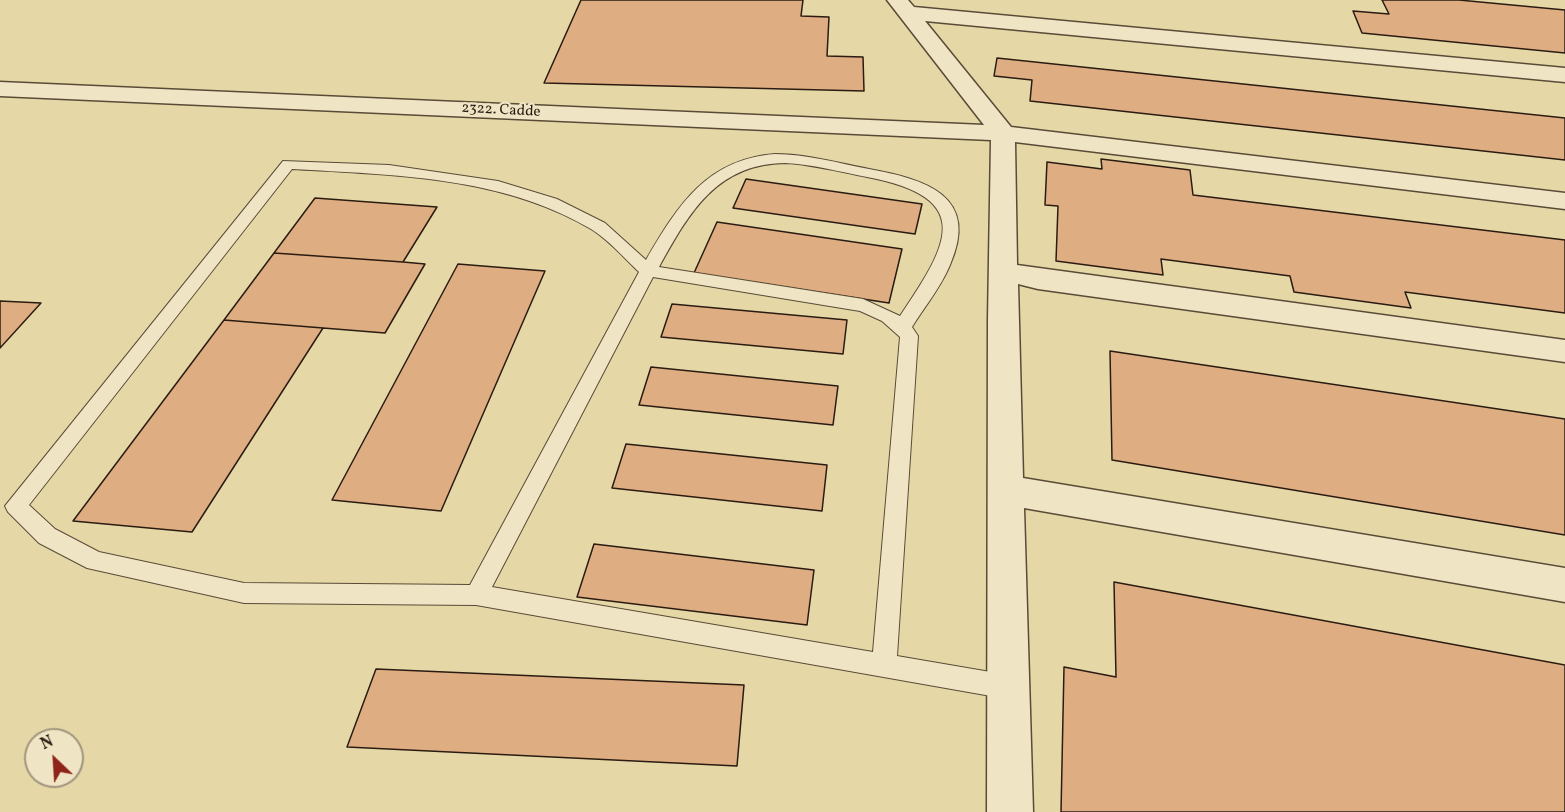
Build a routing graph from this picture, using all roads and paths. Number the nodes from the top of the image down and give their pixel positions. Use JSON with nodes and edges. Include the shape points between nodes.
{"nodes":[{"id":1,"x":902,"y":6,"type":"edge"},
{"id":2,"x":1565,"y":75,"type":"edge"},
{"id":3,"x":0,"y":89,"type":"edge"},
{"id":4,"x":1003,"y":133,"type":"junction"},
{"id":5,"x":1565,"y":201,"type":"edge"},
{"id":6,"x":649,"y":271,"type":"junction"},
{"id":7,"x":1003,"y":271,"type":"junction"},
{"id":8,"x":902,"y":327,"type":"junction"},
{"id":9,"x":1565,"y":351,"type":"edge"},
{"id":10,"x":1006,"y":490,"type":"junction"},
{"id":11,"x":1565,"y":585,"type":"edge"},
{"id":12,"x":476,"y":596,"type":"junction"},
{"id":13,"x":884,"y":666,"type":"junction"},
{"id":14,"x":1008,"y":687,"type":"junction"},
{"id":15,"x":1010,"y":812,"type":"edge"}],
"edges":[{"from":1,"to":2,"type":"street"},
{"from":1,"to":4,"type":"street"},
{"from":3,"to":4,"type":"street","name":"2322. Cadde"},
{"from":4,"to":5,"type":"street","name":"2322. Cadde"},
{"from":4,"to":7,"type":"street"},
{"from":6,"to":8,"type":"lane","via":[[863,305],[878,310]]},
{"from":6,"to":8,"type":"lane","via":[[687,211],[715,179],[742,164],[795,159],[900,179],[939,200],[948,210],[951,237],[944,263]]},
{"from":6,"to":12,"type":"lane"},
{"from":6,"to":12,"type":"lane","via":[[599,227],[551,202],[494,184],[389,170],[288,164],[16,506],[47,536],[95,561],[244,592]]},
{"from":7,"to":9,"type":"street"},
{"from":7,"to":10,"type":"street"},
{"from":8,"to":13,"type":"lane","via":[[909,336]]},
{"from":10,"to":11,"type":"street"},
{"from":10,"to":14,"type":"street"},
{"from":12,"to":13,"type":"lane"},
{"from":13,"to":14,"type":"lane"},
{"from":14,"to":15,"type":"street"}]}
